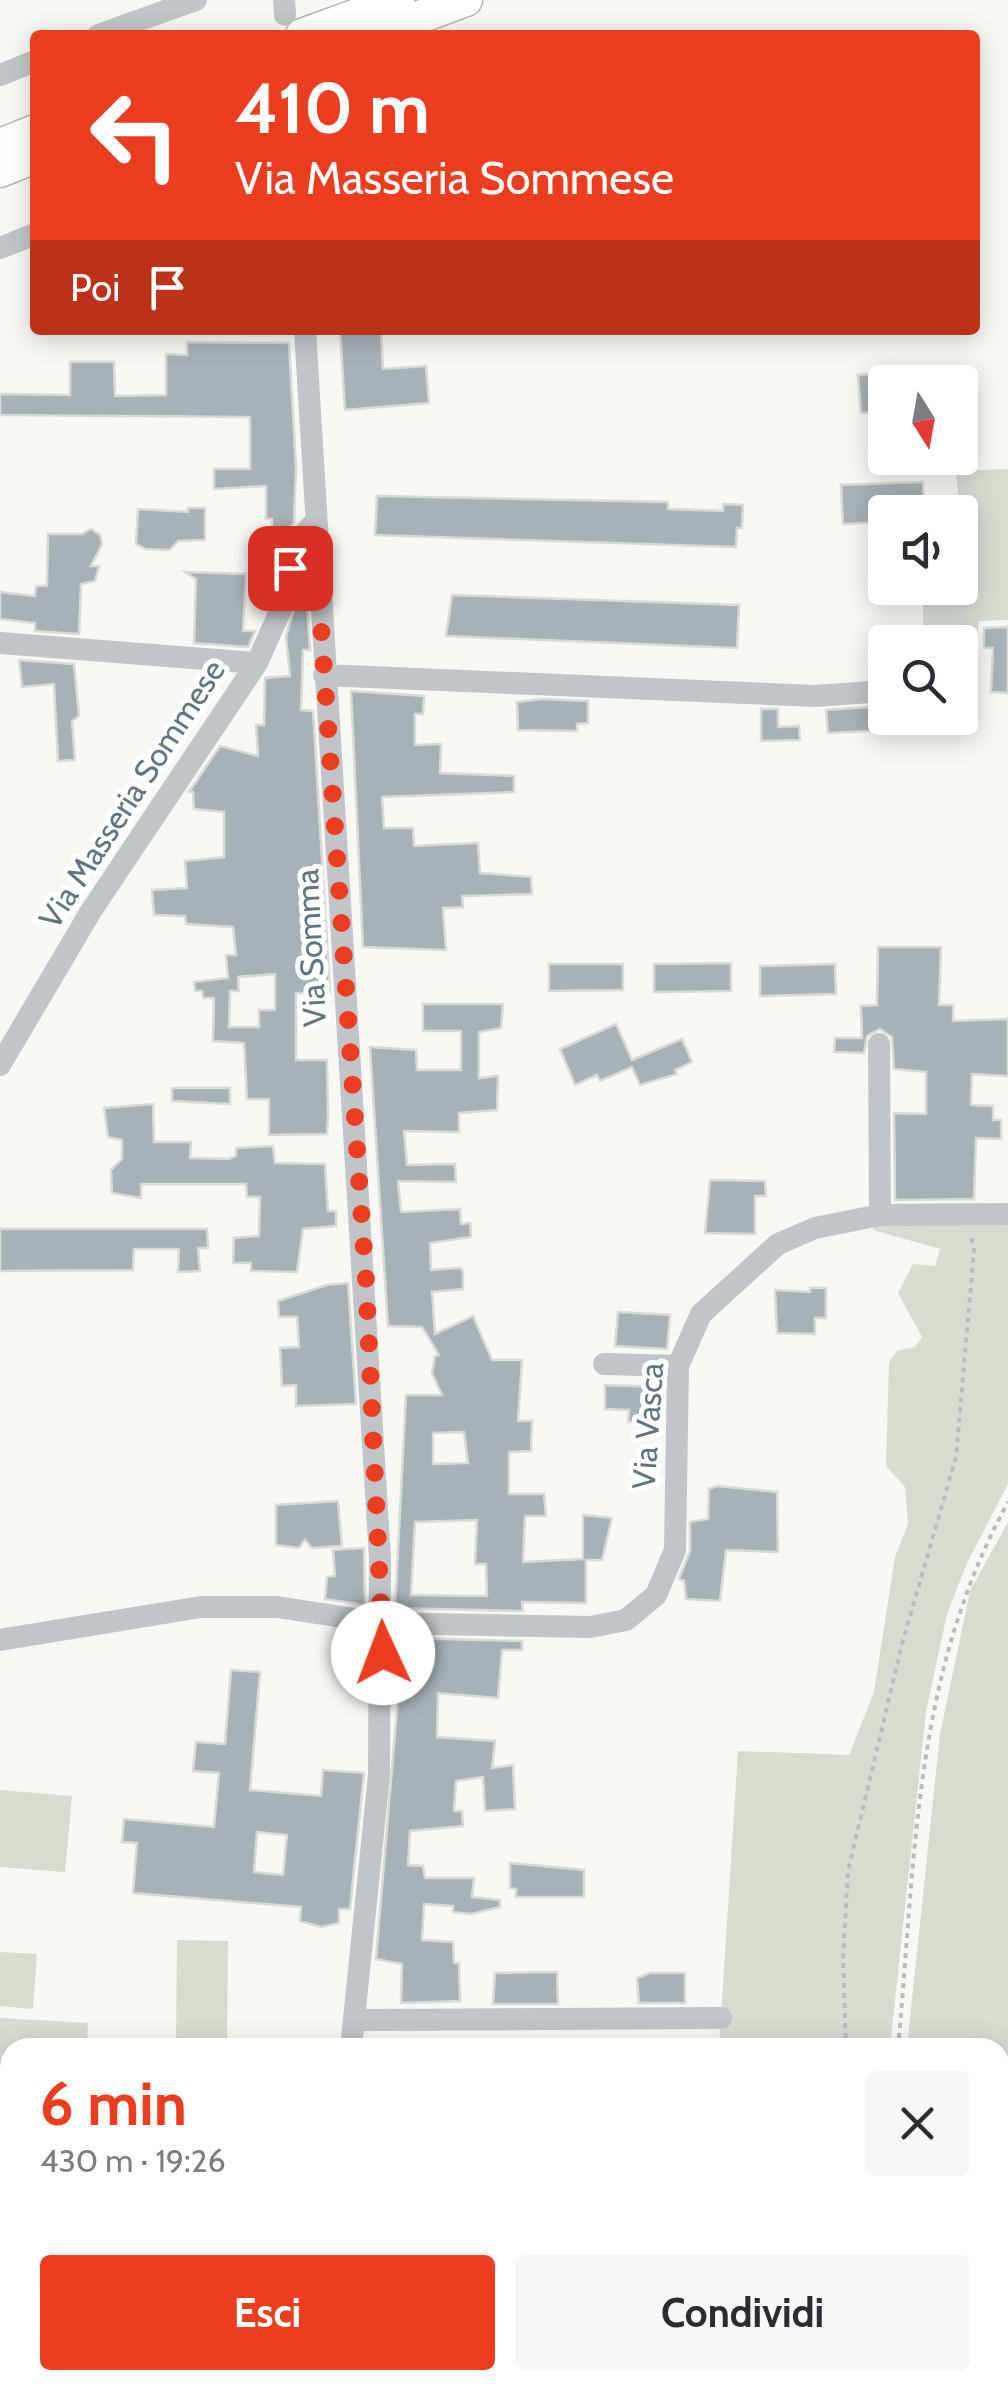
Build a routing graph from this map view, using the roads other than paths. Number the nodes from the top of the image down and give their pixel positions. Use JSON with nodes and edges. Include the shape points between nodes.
{"nodes":[{"id":1,"x":196,"y":0,"type":"edge"},
{"id":2,"x":398,"y":0,"type":"edge"},
{"id":3,"x":466,"y":0,"type":"edge"},
{"id":4,"x":298,"y":20,"type":"edge"},
{"id":5,"x":112,"y":30,"type":"edge"},
{"id":6,"x":385,"y":30,"type":"edge"},
{"id":7,"x":30,"y":63,"type":"edge"},
{"id":8,"x":0,"y":76,"type":"edge"},
{"id":9,"x":30,"y":134,"type":"edge"},
{"id":10,"x":0,"y":145,"type":"edge"},
{"id":11,"x":30,"y":160,"type":"edge"},
{"id":12,"x":0,"y":171,"type":"edge"},
{"id":13,"x":30,"y":236,"type":"edge"},
{"id":14,"x":0,"y":248,"type":"edge"},
{"id":15,"x":304,"y":335,"type":"edge"},
{"id":16,"x":314,"y":523,"type":"junction"},
{"id":17,"x":0,"y":644,"type":"edge"},
{"id":18,"x":258,"y":663,"type":"junction"},
{"id":19,"x":324,"y":675,"type":"junction"},
{"id":20,"x":868,"y":692,"type":"edge"},
{"id":21,"x":879,"y":1044,"type":"dead end"},
{"id":22,"x":0,"y":1065,"type":"edge"},
{"id":23,"x":1008,"y":1214,"type":"edge"},
{"id":24,"x":880,"y":1215,"type":"junction"},
{"id":25,"x":604,"y":1364,"type":"dead end"},
{"id":26,"x":678,"y":1366,"type":"junction"},
{"id":27,"x":381,"y":1623,"type":"junction"},
{"id":28,"x":0,"y":1640,"type":"edge"},
{"id":29,"x":721,"y":2018,"type":"dead end"},
{"id":30,"x":356,"y":2020,"type":"junction"},
{"id":31,"x":353,"y":2038,"type":"edge"}],
"edges":[{"from":1,"to":5,"type":"street"},
{"from":2,"to":4,"type":"highway"},
{"from":3,"to":6,"type":"highway"},
{"from":7,"to":8,"type":"street"},
{"from":9,"to":10,"type":"highway"},
{"from":11,"to":12,"type":"highway"},
{"from":13,"to":14,"type":"street"},
{"from":15,"to":16,"type":"street","name":"Via Somma"},
{"from":16,"to":18,"type":"street","name":"Via Masseria Sommese","via":[[297,541],[282,608]]},
{"from":16,"to":19,"type":"street","name":"Via Somma"},
{"from":17,"to":18,"type":"street","name":"Via Masseria Sommese"},
{"from":18,"to":22,"type":"street","name":"Via Masseria Sommese","via":[[91,911]]},
{"from":19,"to":20,"type":"street","via":[[815,696]]},
{"from":19,"to":27,"type":"street","name":"Via Somma","via":[[366,1280]]},
{"from":21,"to":24,"type":"street"},
{"from":23,"to":24,"type":"street","name":"Via Vasca"},
{"from":24,"to":26,"type":"street","name":"Via Vasca","via":[[815,1228],[778,1244],[701,1314]]},
{"from":25,"to":26,"type":"street"},
{"from":26,"to":27,"type":"street","name":"Via Vasca","via":[[675,1550],[656,1594],[626,1620],[590,1627]]},
{"from":27,"to":28,"type":"street","name":"Via Vasca","via":[[277,1607],[201,1607]]},
{"from":27,"to":30,"type":"street","name":"Via Somma","via":[[379,1775]]},
{"from":29,"to":30,"type":"street"},
{"from":30,"to":31,"type":"street","name":"Via Somma"}]}
